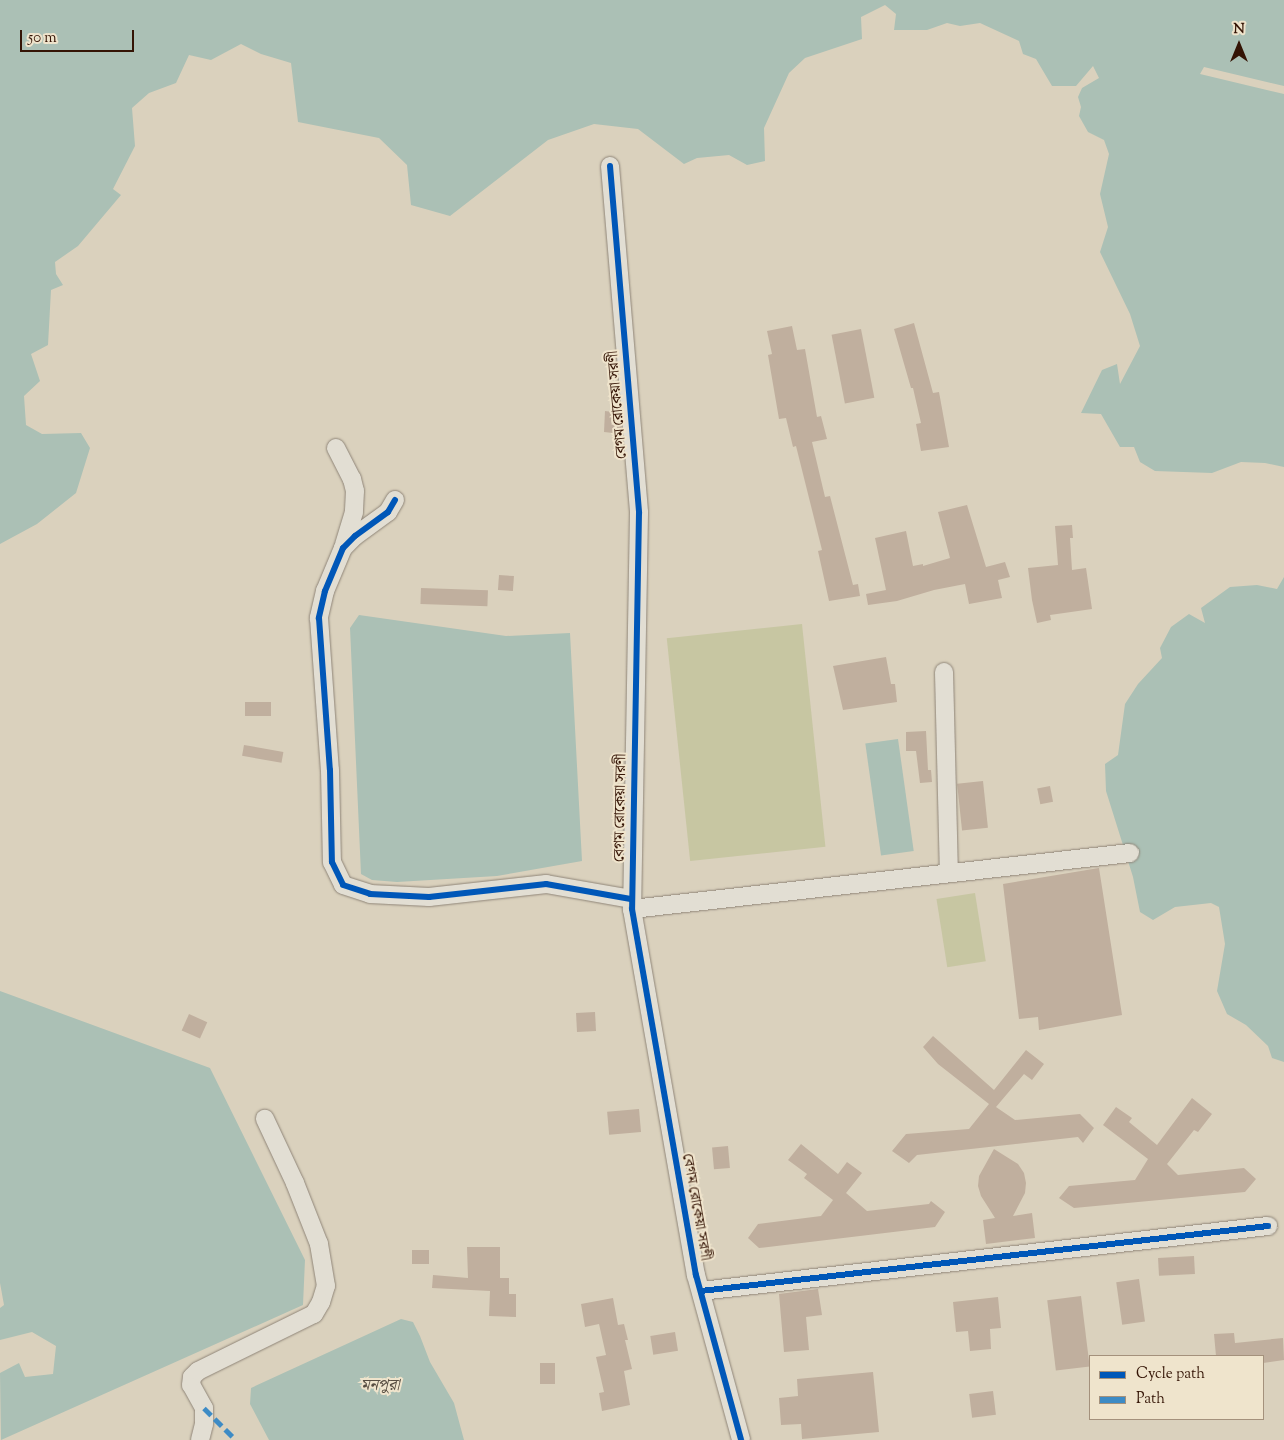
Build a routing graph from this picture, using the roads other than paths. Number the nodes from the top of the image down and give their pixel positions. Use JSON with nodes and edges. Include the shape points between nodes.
{"nodes":[{"id":1,"x":610,"y":166,"type":"dead end"},
{"id":2,"x":336,"y":448,"type":"dead end"},
{"id":3,"x":395,"y":500,"type":"dead end"},
{"id":4,"x":343,"y":548,"type":"junction"},
{"id":5,"x":944,"y":672,"type":"dead end"},
{"id":6,"x":1130,"y":853,"type":"dead end"},
{"id":7,"x":949,"y":873,"type":"junction"},
{"id":8,"x":631,"y":904,"type":"junction"},
{"id":9,"x":265,"y":1119,"type":"dead end"},
{"id":10,"x":1268,"y":1226,"type":"dead end"},
{"id":11,"x":701,"y":1291,"type":"junction"},
{"id":12,"x":200,"y":1440,"type":"edge"},
{"id":13,"x":741,"y":1440,"type":"edge"}],
"edges":[{"from":1,"to":8,"type":"street","name":"বেগম রোকেয়া সরণী","via":[[639,513]]},
{"from":2,"to":4,"type":"street","via":[[355,491],[354,512]]},
{"from":3,"to":4,"type":"street","via":[[388,512]]},
{"from":4,"to":8,"type":"street","via":[[325,591],[319,618],[330,770],[332,862],[342,886],[370,894],[430,897],[546,884]]},
{"from":5,"to":7,"type":"street"},
{"from":6,"to":7,"type":"street"},
{"from":7,"to":8,"type":"street"},
{"from":8,"to":11,"type":"street","name":"বেগম রোকেয়া সরণী"},
{"from":9,"to":12,"type":"street","via":[[319,1244],[326,1286],[322,1302],[314,1314],[198,1371],[192,1377],[191,1385],[204,1408]]},
{"from":10,"to":11,"type":"street"},
{"from":11,"to":13,"type":"street","name":"বেগম রোকেয়া সরণী"}]}
